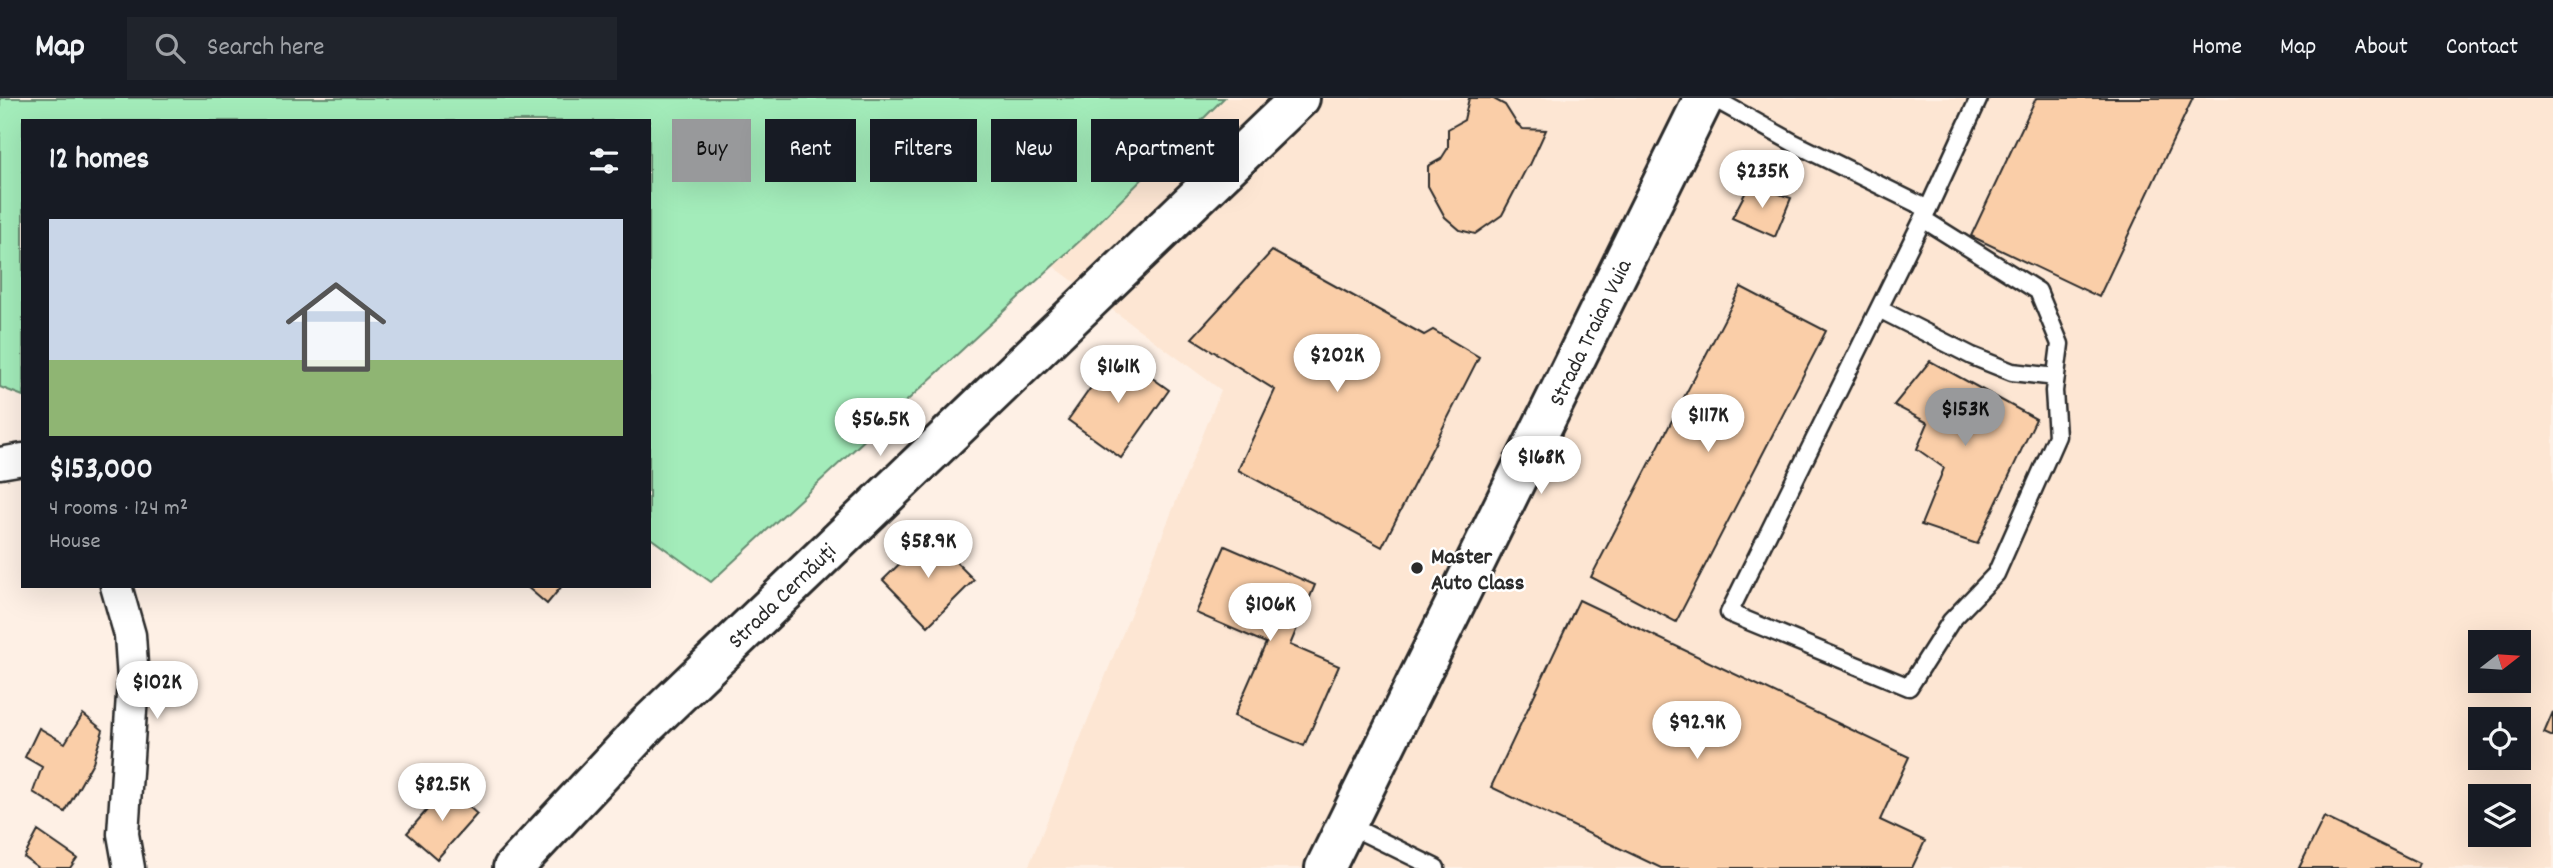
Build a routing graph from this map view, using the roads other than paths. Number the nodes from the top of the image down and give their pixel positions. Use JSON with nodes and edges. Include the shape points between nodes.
{"nodes":[{"id":1,"x":1300,"y":98,"type":"edge"},
{"id":2,"x":1704,"y":98,"type":"edge"},
{"id":3,"x":1713,"y":98,"type":"edge"},
{"id":4,"x":1979,"y":98,"type":"edge"},
{"id":5,"x":1926,"y":214,"type":"junction"},
{"id":6,"x":1879,"y":309,"type":"junction"},
{"id":7,"x":2056,"y":377,"type":"junction"},
{"id":8,"x":21,"y":459,"type":"edge"},
{"id":9,"x":0,"y":463,"type":"edge"},
{"id":10,"x":117,"y":588,"type":"edge"},
{"id":11,"x":1346,"y":824,"type":"junction"},
{"id":12,"x":130,"y":868,"type":"edge"},
{"id":13,"x":513,"y":868,"type":"edge"},
{"id":14,"x":1325,"y":868,"type":"edge"},
{"id":15,"x":1436,"y":868,"type":"edge"}],
"edges":[{"from":1,"to":13,"type":"street","name":"Strada Cernăuți","via":[[647,724]]},
{"from":2,"to":11,"type":"street","name":"Strada Traian Vuia"},
{"from":3,"to":5,"type":"lane"},
{"from":4,"to":5,"type":"lane"},
{"from":5,"to":6,"type":"lane"},
{"from":5,"to":7,"type":"lane","via":[[2038,291],[2060,344]]},
{"from":6,"to":7,"type":"lane","via":[[2012,372]]},
{"from":6,"to":7,"type":"lane","via":[[1729,613],[1909,687],[1951,621],[1996,575],[2057,436]]},
{"from":8,"to":9,"type":"street"},
{"from":10,"to":12,"type":"street","via":[[130,635],[133,680],[123,834]]},
{"from":11,"to":14,"type":"street","name":"Strada Traian Vuia"},
{"from":11,"to":15,"type":"lane"}]}
